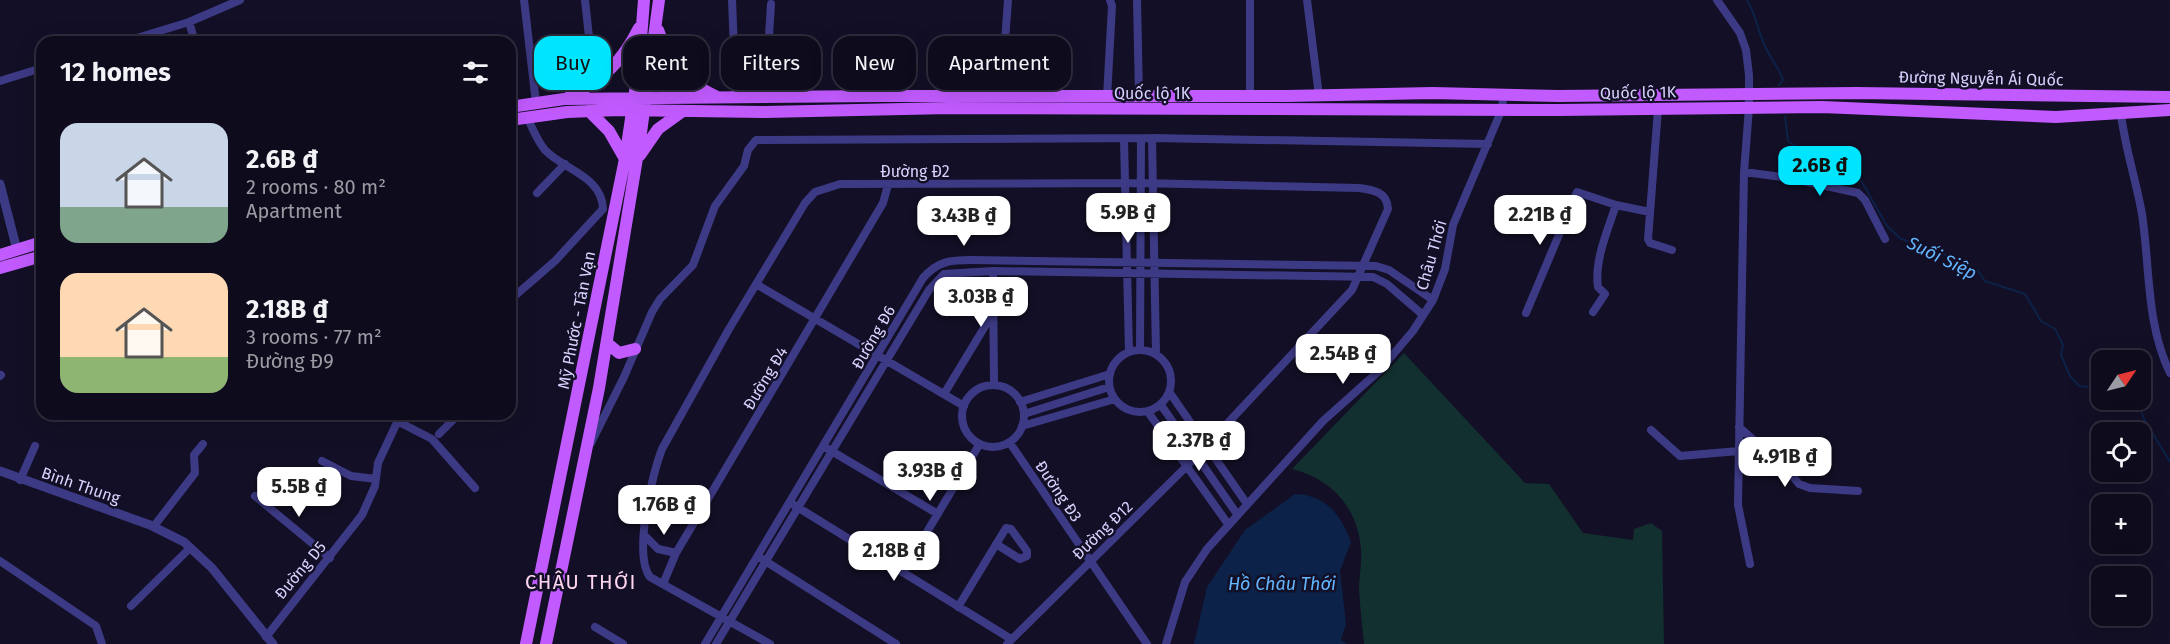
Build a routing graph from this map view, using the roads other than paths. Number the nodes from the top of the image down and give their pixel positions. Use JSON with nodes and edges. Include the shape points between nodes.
{"nodes":[{"id":1,"x":240,"y":0,"type":"edge"},
{"id":2,"x":524,"y":0,"type":"edge"},
{"id":3,"x":585,"y":0,"type":"edge"},
{"id":4,"x":644,"y":0,"type":"edge"},
{"id":5,"x":659,"y":0,"type":"edge"},
{"id":6,"x":732,"y":0,"type":"edge"},
{"id":7,"x":1008,"y":0,"type":"edge"},
{"id":8,"x":1110,"y":0,"type":"edge"},
{"id":9,"x":1137,"y":0,"type":"edge"},
{"id":10,"x":1250,"y":0,"type":"edge"},
{"id":11,"x":1307,"y":0,"type":"edge"},
{"id":12,"x":1718,"y":0,"type":"edge"},
{"id":13,"x":771,"y":4,"type":"dead end"},
{"id":14,"x":642,"y":21,"type":"junction"},
{"id":15,"x":189,"y":22,"type":"junction"},
{"id":16,"x":656,"y":25,"type":"junction"},
{"id":17,"x":144,"y":36,"type":"edge"},
{"id":18,"x":193,"y":36,"type":"edge"},
{"id":19,"x":589,"y":36,"type":"edge"},
{"id":20,"x":611,"y":68,"type":"edge"},
{"id":21,"x":36,"y":70,"type":"edge"},
{"id":22,"x":0,"y":81,"type":"edge"},
{"id":23,"x":582,"y":90,"type":"edge"},
{"id":24,"x":1750,"y":94,"type":"junction"},
{"id":25,"x":1792,"y":94,"type":"joint"},
{"id":26,"x":1001,"y":96,"type":"junction"},
{"id":27,"x":1139,"y":96,"type":"junction"},
{"id":28,"x":1250,"y":96,"type":"junction"},
{"id":29,"x":1319,"y":96,"type":"junction"},
{"id":30,"x":1107,"y":97,"type":"junction"},
{"id":31,"x":2170,"y":97,"type":"edge"},
{"id":32,"x":721,"y":98,"type":"junction"},
{"id":33,"x":564,"y":99,"type":"junction"},
{"id":34,"x":736,"y":99,"type":"junction"},
{"id":35,"x":765,"y":99,"type":"junction"},
{"id":36,"x":1502,"y":102,"type":"junction"},
{"id":37,"x":536,"y":103,"type":"junction"},
{"id":38,"x":639,"y":104,"type":"junction"},
{"id":39,"x":516,"y":106,"type":"edge"},
{"id":40,"x":1658,"y":108,"type":"junction"},
{"id":41,"x":1749,"y":108,"type":"junction"},
{"id":42,"x":589,"y":111,"type":"junction"},
{"id":43,"x":683,"y":111,"type":"junction"},
{"id":44,"x":2170,"y":111,"type":"edge"},
{"id":45,"x":2121,"y":114,"type":"junction"},
{"id":46,"x":527,"y":117,"type":"junction"},
{"id":47,"x":516,"y":119,"type":"edge"},
{"id":48,"x":1152,"y":138,"type":"junction"},
{"id":49,"x":1124,"y":139,"type":"junction"},
{"id":50,"x":1141,"y":139,"type":"junction"},
{"id":51,"x":1488,"y":144,"type":"junction"},
{"id":52,"x":631,"y":160,"type":"junction"},
{"id":53,"x":565,"y":164,"type":"junction"},
{"id":54,"x":1744,"y":172,"type":"junction"},
{"id":55,"x":1126,"y":183,"type":"junction"},
{"id":56,"x":1141,"y":183,"type":"junction"},
{"id":57,"x":1152,"y":183,"type":"junction"},
{"id":58,"x":0,"y":184,"type":"edge"},
{"id":59,"x":888,"y":185,"type":"junction"},
{"id":60,"x":537,"y":193,"type":"dead end"},
{"id":61,"x":1616,"y":204,"type":"junction"},
{"id":62,"x":603,"y":209,"type":"junction"},
{"id":63,"x":1650,"y":212,"type":"junction"},
{"id":64,"x":612,"y":224,"type":"junction"},
{"id":65,"x":1885,"y":239,"type":"dead end"},
{"id":66,"x":36,"y":246,"type":"edge"},
{"id":67,"x":1672,"y":250,"type":"dead end"},
{"id":68,"x":0,"y":255,"type":"edge"},
{"id":69,"x":19,"y":256,"type":"junction"},
{"id":70,"x":36,"y":256,"type":"edge"},
{"id":71,"x":972,"y":260,"type":"junction"},
{"id":72,"x":1037,"y":260,"type":"junction"},
{"id":73,"x":1128,"y":260,"type":"junction"},
{"id":74,"x":1141,"y":261,"type":"junction"},
{"id":75,"x":1154,"y":261,"type":"junction"},
{"id":76,"x":1220,"y":262,"type":"junction"},
{"id":77,"x":1292,"y":263,"type":"junction"},
{"id":78,"x":1362,"y":266,"type":"junction"},
{"id":79,"x":0,"y":268,"type":"edge"},
{"id":80,"x":972,"y":272,"type":"junction"},
{"id":81,"x":993,"y":272,"type":"junction"},
{"id":82,"x":1036,"y":272,"type":"junction"},
{"id":83,"x":1128,"y":273,"type":"junction"},
{"id":84,"x":1141,"y":273,"type":"junction"},
{"id":85,"x":1155,"y":274,"type":"junction"},
{"id":86,"x":1219,"y":274,"type":"junction"},
{"id":87,"x":1293,"y":275,"type":"junction"},
{"id":88,"x":1360,"y":276,"type":"junction"},
{"id":89,"x":756,"y":284,"type":"junction"},
{"id":90,"x":915,"y":292,"type":"junction"},
{"id":91,"x":516,"y":295,"type":"edge"},
{"id":92,"x":924,"y":298,"type":"junction"},
{"id":93,"x":1433,"y":300,"type":"junction"},
{"id":94,"x":993,"y":312,"type":"junction"},
{"id":95,"x":1593,"y":312,"type":"dead end"},
{"id":96,"x":1526,"y":313,"type":"dead end"},
{"id":97,"x":1423,"y":315,"type":"junction"},
{"id":98,"x":816,"y":319,"type":"junction"},
{"id":99,"x":607,"y":343,"type":"junction"},
{"id":100,"x":635,"y":349,"type":"junction"},
{"id":101,"x":1140,"y":350,"type":"junction"},
{"id":102,"x":1129,"y":352,"type":"junction"},
{"id":103,"x":1156,"y":354,"type":"junction"},
{"id":104,"x":878,"y":356,"type":"junction"},
{"id":105,"x":886,"y":361,"type":"junction"},
{"id":106,"x":2170,"y":373,"type":"edge"},
{"id":107,"x":1110,"y":374,"type":"junction"},
{"id":108,"x":994,"y":383,"type":"junction"},
{"id":109,"x":1109,"y":387,"type":"junction"},
{"id":110,"x":1061,"y":389,"type":"junction"},
{"id":111,"x":1170,"y":393,"type":"junction"},
{"id":112,"x":944,"y":394,"type":"junction"},
{"id":113,"x":1115,"y":399,"type":"junction"},
{"id":114,"x":1065,"y":401,"type":"junction"},
{"id":115,"x":1020,"y":402,"type":"junction"},
{"id":116,"x":1161,"y":405,"type":"junction"},
{"id":117,"x":964,"y":406,"type":"junction"},
{"id":118,"x":847,"y":409,"type":"junction"},
{"id":119,"x":1069,"y":412,"type":"junction"},
{"id":120,"x":1148,"y":412,"type":"junction"},
{"id":121,"x":854,"y":414,"type":"junction"},
{"id":122,"x":1024,"y":414,"type":"junction"},
{"id":123,"x":398,"y":420,"type":"edge"},
{"id":124,"x":404,"y":420,"type":"edge"},
{"id":125,"x":453,"y":420,"type":"edge"},
{"id":126,"x":1022,"y":426,"type":"junction"},
{"id":127,"x":1739,"y":428,"type":"junction"},
{"id":128,"x":1651,"y":430,"type":"dead end"},
{"id":129,"x":439,"y":434,"type":"dead end"},
{"id":130,"x":1010,"y":443,"type":"junction"},
{"id":131,"x":202,"y":444,"type":"dead end"},
{"id":132,"x":979,"y":445,"type":"junction"},
{"id":133,"x":35,"y":446,"type":"dead end"},
{"id":134,"x":1206,"y":446,"type":"junction"},
{"id":135,"x":824,"y":447,"type":"junction"},
{"id":136,"x":587,"y":451,"type":"junction"},
{"id":137,"x":832,"y":451,"type":"junction"},
{"id":138,"x":1738,"y":451,"type":"junction"},
{"id":139,"x":1197,"y":456,"type":"junction"},
{"id":140,"x":322,"y":461,"type":"dead end"},
{"id":141,"x":1186,"y":467,"type":"junction"},
{"id":142,"x":0,"y":471,"type":"edge"},
{"id":143,"x":376,"y":479,"type":"junction"},
{"id":144,"x":20,"y":480,"type":"junction"},
{"id":145,"x":475,"y":488,"type":"dead end"},
{"id":146,"x":1858,"y":491,"type":"dead end"},
{"id":147,"x":255,"y":496,"type":"dead end"},
{"id":148,"x":1247,"y":504,"type":"junction"},
{"id":149,"x":794,"y":505,"type":"junction"},
{"id":150,"x":938,"y":514,"type":"junction"},
{"id":151,"x":1237,"y":514,"type":"junction"},
{"id":152,"x":1228,"y":524,"type":"junction"},
{"id":153,"x":154,"y":526,"type":"junction"},
{"id":154,"x":644,"y":535,"type":"junction"},
{"id":155,"x":996,"y":544,"type":"dead end"},
{"id":156,"x":190,"y":548,"type":"junction"},
{"id":157,"x":676,"y":553,"type":"junction"},
{"id":158,"x":330,"y":558,"type":"junction"},
{"id":159,"x":762,"y":559,"type":"junction"},
{"id":160,"x":0,"y":561,"type":"edge"},
{"id":161,"x":1090,"y":561,"type":"junction"},
{"id":162,"x":1750,"y":564,"type":"dead end"},
{"id":163,"x":903,"y":572,"type":"junction"},
{"id":164,"x":663,"y":584,"type":"junction"},
{"id":165,"x":131,"y":606,"type":"dead end"},
{"id":166,"x":958,"y":606,"type":"junction"},
{"id":167,"x":722,"y":615,"type":"junction"},
{"id":168,"x":730,"y":620,"type":"junction"},
{"id":169,"x":595,"y":627,"type":"dead end"},
{"id":170,"x":266,"y":642,"type":"edge"},
{"id":171,"x":1009,"y":642,"type":"edge"},
{"id":172,"x":102,"y":644,"type":"edge"},
{"id":173,"x":526,"y":644,"type":"edge"},
{"id":174,"x":546,"y":644,"type":"edge"},
{"id":175,"x":623,"y":644,"type":"edge"},
{"id":176,"x":705,"y":644,"type":"edge"},
{"id":177,"x":716,"y":644,"type":"edge"},
{"id":178,"x":770,"y":644,"type":"edge"},
{"id":179,"x":896,"y":644,"type":"edge"},
{"id":180,"x":1147,"y":644,"type":"edge"},
{"id":181,"x":1166,"y":644,"type":"edge"}],
"edges":[{"from":1,"to":15,"type":"street"},
{"from":2,"to":37,"type":"street"},
{"from":3,"to":19,"type":"street"},
{"from":4,"to":14,"type":"main road","name":"Mỹ Phước - Tân Vạn"},
{"from":5,"to":16,"type":"main road","name":"Mỹ Phước - Tân Vạn"},
{"from":6,"to":34,"type":"street"},
{"from":7,"to":26,"type":"street"},
{"from":8,"to":30,"type":"street"},
{"from":9,"to":27,"type":"street"},
{"from":10,"to":28,"type":"street"},
{"from":11,"to":29,"type":"street"},
{"from":12,"to":24,"type":"street","via":[[1740,33],[1746,50]]},
{"from":13,"to":35,"type":"street"},
{"from":14,"to":20,"type":"main road","via":[[624,55]]},
{"from":14,"to":38,"type":"main road","name":"Mỹ Phước - Tân Vạn"},
{"from":15,"to":17,"type":"street"},
{"from":15,"to":18,"type":"street"},
{"from":16,"to":32,"type":"main road","via":[[677,70],[688,81]]},
{"from":16,"to":38,"type":"main road","name":"Mỹ Phước - Tân Vạn"},
{"from":21,"to":22,"type":"street"},
{"from":23,"to":33,"type":"main road"},
{"from":24,"to":25,"type":"main road","name":"Quốc lộ 1K"},
{"from":24,"to":36,"type":"main road","name":"Quốc lộ 1K"},
{"from":24,"to":41,"type":"street"},
{"from":25,"to":31,"type":"main road","name":"Đường Nguyễn Ái Quốc"},
{"from":26,"to":30,"type":"main road","name":"Quốc lộ 1K"},
{"from":26,"to":35,"type":"main road","name":"Quốc lộ 1K"},
{"from":27,"to":28,"type":"main road","name":"Quốc lộ 1K"},
{"from":27,"to":30,"type":"main road","name":"Quốc lộ 1K"},
{"from":28,"to":29,"type":"main road","name":"Quốc lộ 1K"},
{"from":29,"to":36,"type":"main road","name":"Quốc lộ 1K","via":[[1433,93]]},
{"from":32,"to":34,"type":"main road","name":"Quốc lộ 1K"},
{"from":32,"to":38,"type":"main road","name":"Quốc lộ 1K"},
{"from":33,"to":37,"type":"main road","name":"Quốc lộ 1K"},
{"from":33,"to":38,"type":"main road","name":"Quốc lộ 1K"},
{"from":34,"to":35,"type":"main road","name":"Quốc lộ 1K"},
{"from":36,"to":40,"type":"main road","name":"Quốc lộ 1K"},
{"from":36,"to":43,"type":"main road","name":"Quốc lộ 1K"},
{"from":36,"to":51,"type":"street","name":"Châu Thới"},
{"from":37,"to":39,"type":"main road","name":"Quốc lộ 1K"},
{"from":38,"to":42,"type":"main road","name":"Quốc lộ 1K"},
{"from":38,"to":43,"type":"main road","name":"Quốc lộ 1K"},
{"from":38,"to":52,"type":"main road","name":"Mỹ Phước - Tân Vạn"},
{"from":40,"to":41,"type":"main road","name":"Quốc lộ 1K"},
{"from":40,"to":63,"type":"street"},
{"from":41,"to":45,"type":"main road","name":"Quốc lộ 1K","via":[[2056,117]]},
{"from":41,"to":54,"type":"street"},
{"from":42,"to":46,"type":"main road","name":"Quốc lộ 1K"},
{"from":42,"to":52,"type":"main road"},
{"from":43,"to":52,"type":"main road","via":[[658,129]]},
{"from":44,"to":45,"type":"main road"},
{"from":45,"to":106,"type":"street","via":[[2141,213],[2154,323]]},
{"from":46,"to":47,"type":"main road","name":"Quốc lộ 1K"},
{"from":46,"to":53,"type":"street","via":[[547,153]]},
{"from":48,"to":50,"type":"street"},
{"from":48,"to":51,"type":"street"},
{"from":48,"to":57,"type":"street"},
{"from":49,"to":50,"type":"street"},
{"from":49,"to":55,"type":"street"},
{"from":49,"to":100,"type":"street","via":[[756,140],[748,150],[744,166],[715,206],[693,265],[660,299]]},
{"from":50,"to":56,"type":"street"},
{"from":51,"to":93,"type":"street","name":"Châu Thới","via":[[1454,225],[1445,269]]},
{"from":52,"to":64,"type":"main road","name":"Mỹ Phước - Tân Vạn"},
{"from":52,"to":99,"type":"main road","name":"Mỹ Phước - Tân Vạn"},
{"from":53,"to":60,"type":"street"},
{"from":53,"to":62,"type":"street","via":[[597,190]]},
{"from":54,"to":65,"type":"street","via":[[1858,193]]},
{"from":54,"to":127,"type":"street"},
{"from":55,"to":56,"type":"street","name":"Đường Đ2"},
{"from":55,"to":59,"type":"street","name":"Đường Đ2"},
{"from":55,"to":73,"type":"street"},
{"from":56,"to":57,"type":"street","name":"Đường Đ2"},
{"from":56,"to":74,"type":"street"},
{"from":57,"to":75,"type":"street"},
{"from":57,"to":78,"type":"street","name":"Đường Đ2","via":[[1375,190],[1388,202],[1388,209]]},
{"from":58,"to":69,"type":"street"},
{"from":59,"to":89,"type":"street","name":"Đường Đ2","via":[[840,184],[815,192]]},
{"from":59,"to":98,"type":"street","name":"Đường Đ4","via":[[883,203]]},
{"from":61,"to":63,"type":"street"},
{"from":61,"to":95,"type":"street","via":[[1597,278],[1598,287],[1605,294]]},
{"from":61,"to":96,"type":"street","via":[[1577,192]]},
{"from":62,"to":64,"type":"street"},
{"from":62,"to":91,"type":"street","via":[[555,261]]},
{"from":63,"to":67,"type":"street","via":[[1650,243]]},
{"from":64,"to":173,"type":"main road","name":"Mỹ Phước - Tân Vạn"},
{"from":66,"to":69,"type":"main road"},
{"from":68,"to":69,"type":"main road"},
{"from":69,"to":70,"type":"main road"},
{"from":69,"to":79,"type":"main road"},
{"from":71,"to":72,"type":"street","name":"Đường Đ6"},
{"from":71,"to":80,"type":"street"},
{"from":71,"to":90,"type":"street","name":"Đường Đ6","via":[[935,265]]},
{"from":72,"to":73,"type":"street","name":"Đường Đ6"},
{"from":72,"to":82,"type":"street"},
{"from":73,"to":74,"type":"street","name":"Đường Đ6"},
{"from":73,"to":83,"type":"street"},
{"from":74,"to":75,"type":"street","name":"Đường Đ6"},
{"from":74,"to":84,"type":"street"},
{"from":75,"to":76,"type":"street","name":"Đường Đ6"},
{"from":75,"to":85,"type":"street"},
{"from":76,"to":77,"type":"street","name":"Đường Đ6"},
{"from":76,"to":86,"type":"street"},
{"from":77,"to":78,"type":"street","name":"Đường Đ6"},
{"from":77,"to":87,"type":"street"},
{"from":78,"to":88,"type":"street"},
{"from":78,"to":93,"type":"street","name":"Đường Đ6","via":[[1389,270]]},
{"from":80,"to":81,"type":"street","name":"Đường Đ6"},
{"from":80,"to":92,"type":"street","name":"Đường Đ6","via":[[944,274],[935,280]]},
{"from":81,"to":82,"type":"street","name":"Đường Đ6"},
{"from":81,"to":94,"type":"street"},
{"from":82,"to":83,"type":"street","name":"Đường Đ6"},
{"from":83,"to":84,"type":"street","name":"Đường Đ6"},
{"from":83,"to":102,"type":"street"},
{"from":84,"to":85,"type":"street","name":"Đường Đ6"},
{"from":84,"to":101,"type":"street"},
{"from":85,"to":86,"type":"street","name":"Đường Đ6"},
{"from":85,"to":103,"type":"street"},
{"from":86,"to":87,"type":"street","name":"Đường Đ6"},
{"from":87,"to":88,"type":"street","name":"Đường Đ6"},
{"from":88,"to":97,"type":"street","name":"Đường Đ6","via":[[1379,278]]},
{"from":88,"to":134,"type":"street","name":"Đường Đ12","via":[[1352,290]]},
{"from":89,"to":98,"type":"street"},
{"from":89,"to":154,"type":"street","name":"Đường Đ2","via":[[662,448],[655,466]]},
{"from":90,"to":92,"type":"street"},
{"from":90,"to":104,"type":"street","name":"Đường Đ6"},
{"from":92,"to":105,"type":"street","name":"Đường Đ6"},
{"from":93,"to":97,"type":"street","name":"Châu Thới"},
{"from":94,"to":108,"type":"street"},
{"from":94,"to":112,"type":"street"},
{"from":97,"to":148,"type":"street","name":"Châu Thới","via":[[1379,371],[1323,422]]},
{"from":98,"to":104,"type":"street"},
{"from":98,"to":157,"type":"street","name":"Đường Đ4"},
{"from":99,"to":100,"type":"main road","via":[[619,353]]},
{"from":99,"to":136,"type":"main road","name":"Mỹ Phước - Tân Vạn"},
{"from":100,"to":136,"type":"street"},
{"from":101,"to":102,"type":"street"},
{"from":101,"to":103,"type":"street"},
{"from":102,"to":107,"type":"street","via":[[1116,361]]},
{"from":103,"to":111,"type":"street","via":[[1168,367]]},
{"from":104,"to":105,"type":"street"},
{"from":104,"to":118,"type":"street","name":"Đường Đ6"},
{"from":105,"to":112,"type":"street"},
{"from":105,"to":121,"type":"street","name":"Đường Đ6"},
{"from":107,"to":109,"type":"street"},
{"from":107,"to":110,"type":"street"},
{"from":108,"to":115,"type":"street","via":[[1011,391]]},
{"from":108,"to":117,"type":"street","via":[[976,390]]},
{"from":109,"to":113,"type":"street"},
{"from":109,"to":114,"type":"street"},
{"from":110,"to":114,"type":"street"},
{"from":110,"to":115,"type":"street"},
{"from":111,"to":116,"type":"street"},
{"from":111,"to":134,"type":"street"},
{"from":112,"to":117,"type":"street"},
{"from":113,"to":119,"type":"street"},
{"from":113,"to":120,"type":"street","via":[[1128,410]]},
{"from":114,"to":119,"type":"street"},
{"from":114,"to":122,"type":"street"},
{"from":115,"to":122,"type":"street"},
{"from":116,"to":120,"type":"street"},
{"from":116,"to":139,"type":"street"},
{"from":117,"to":132,"type":"street","via":[[965,431]]},
{"from":118,"to":121,"type":"street"},
{"from":118,"to":135,"type":"street","name":"Đường Đ6"},
{"from":119,"to":126,"type":"street"},
{"from":120,"to":141,"type":"street"},
{"from":121,"to":137,"type":"street","name":"Đường Đ6"},
{"from":122,"to":126,"type":"street"},
{"from":123,"to":143,"type":"street","name":"Đường D5","via":[[378,463]]},
{"from":124,"to":145,"type":"street","via":[[432,439]]},
{"from":125,"to":129,"type":"street"},
{"from":126,"to":130,"type":"street"},
{"from":127,"to":138,"type":"street"},
{"from":127,"to":146,"type":"street","via":[[1757,442],[1772,464],[1787,471],[1799,484]]},
{"from":128,"to":138,"type":"street","via":[[1680,456]]},
{"from":130,"to":132,"type":"street","via":[[1000,447]]},
{"from":130,"to":161,"type":"street","name":"Đường Đ3"},
{"from":131,"to":153,"type":"street","via":[[194,455],[195,473]]},
{"from":132,"to":150,"type":"street"},
{"from":133,"to":144,"type":"street"},
{"from":134,"to":139,"type":"street","name":"Đường Đ12"},
{"from":134,"to":148,"type":"street"},
{"from":135,"to":137,"type":"street"},
{"from":135,"to":149,"type":"street","name":"Đường Đ6"},
{"from":136,"to":174,"type":"main road","name":"Mỹ Phước - Tân Vạn"},
{"from":137,"to":149,"type":"street","name":"Đường Đ6"},
{"from":137,"to":150,"type":"street"},
{"from":138,"to":162,"type":"street","via":[[1738,505]]},
{"from":139,"to":141,"type":"street","name":"Đường Đ12"},
{"from":139,"to":151,"type":"street"},
{"from":140,"to":143,"type":"street","via":[[351,476]]},
{"from":141,"to":152,"type":"street"},
{"from":141,"to":161,"type":"street","name":"Đường Đ12"},
{"from":142,"to":144,"type":"street","name":"Bình Thung"},
{"from":143,"to":158,"type":"street","name":"Đường D5","via":[[371,501]]},
{"from":144,"to":153,"type":"street","name":"Bình Thung"},
{"from":147,"to":158,"type":"street"},
{"from":148,"to":151,"type":"street","name":"Châu Thới"},
{"from":149,"to":159,"type":"street","name":"Đường Đ6"},
{"from":149,"to":163,"type":"street"},
{"from":150,"to":163,"type":"street"},
{"from":151,"to":152,"type":"street","name":"Châu Thới"},
{"from":152,"to":181,"type":"street","name":"Châu Thới","via":[[1185,582]]},
{"from":153,"to":156,"type":"street","name":"Bình Thung"},
{"from":154,"to":157,"type":"street","via":[[658,549]]},
{"from":154,"to":164,"type":"street","name":"Đường Đ2","via":[[646,572]]},
{"from":155,"to":166,"type":"street"},
{"from":156,"to":165,"type":"street"},
{"from":156,"to":170,"type":"street","name":"Bình Thung","via":[[221,578]]},
{"from":157,"to":164,"type":"street","name":"Đường Đ4"},
{"from":158,"to":170,"type":"street","name":"Đường D5"},
{"from":159,"to":167,"type":"street","name":"Đường Đ6"},
{"from":159,"to":168,"type":"street","name":"Đường Đ6"},
{"from":159,"to":179,"type":"street"},
{"from":160,"to":172,"type":"street","via":[[96,626]]},
{"from":161,"to":171,"type":"street","name":"Đường Đ12"},
{"from":161,"to":180,"type":"street","name":"Đường Đ3"},
{"from":163,"to":166,"type":"street"},
{"from":164,"to":167,"type":"street"},
{"from":166,"to":171,"type":"street"},
{"from":167,"to":168,"type":"street"},
{"from":167,"to":176,"type":"street","name":"Đường Đ6"},
{"from":168,"to":177,"type":"street","name":"Đường Đ6"},
{"from":168,"to":178,"type":"street"},
{"from":169,"to":175,"type":"street"}]}
